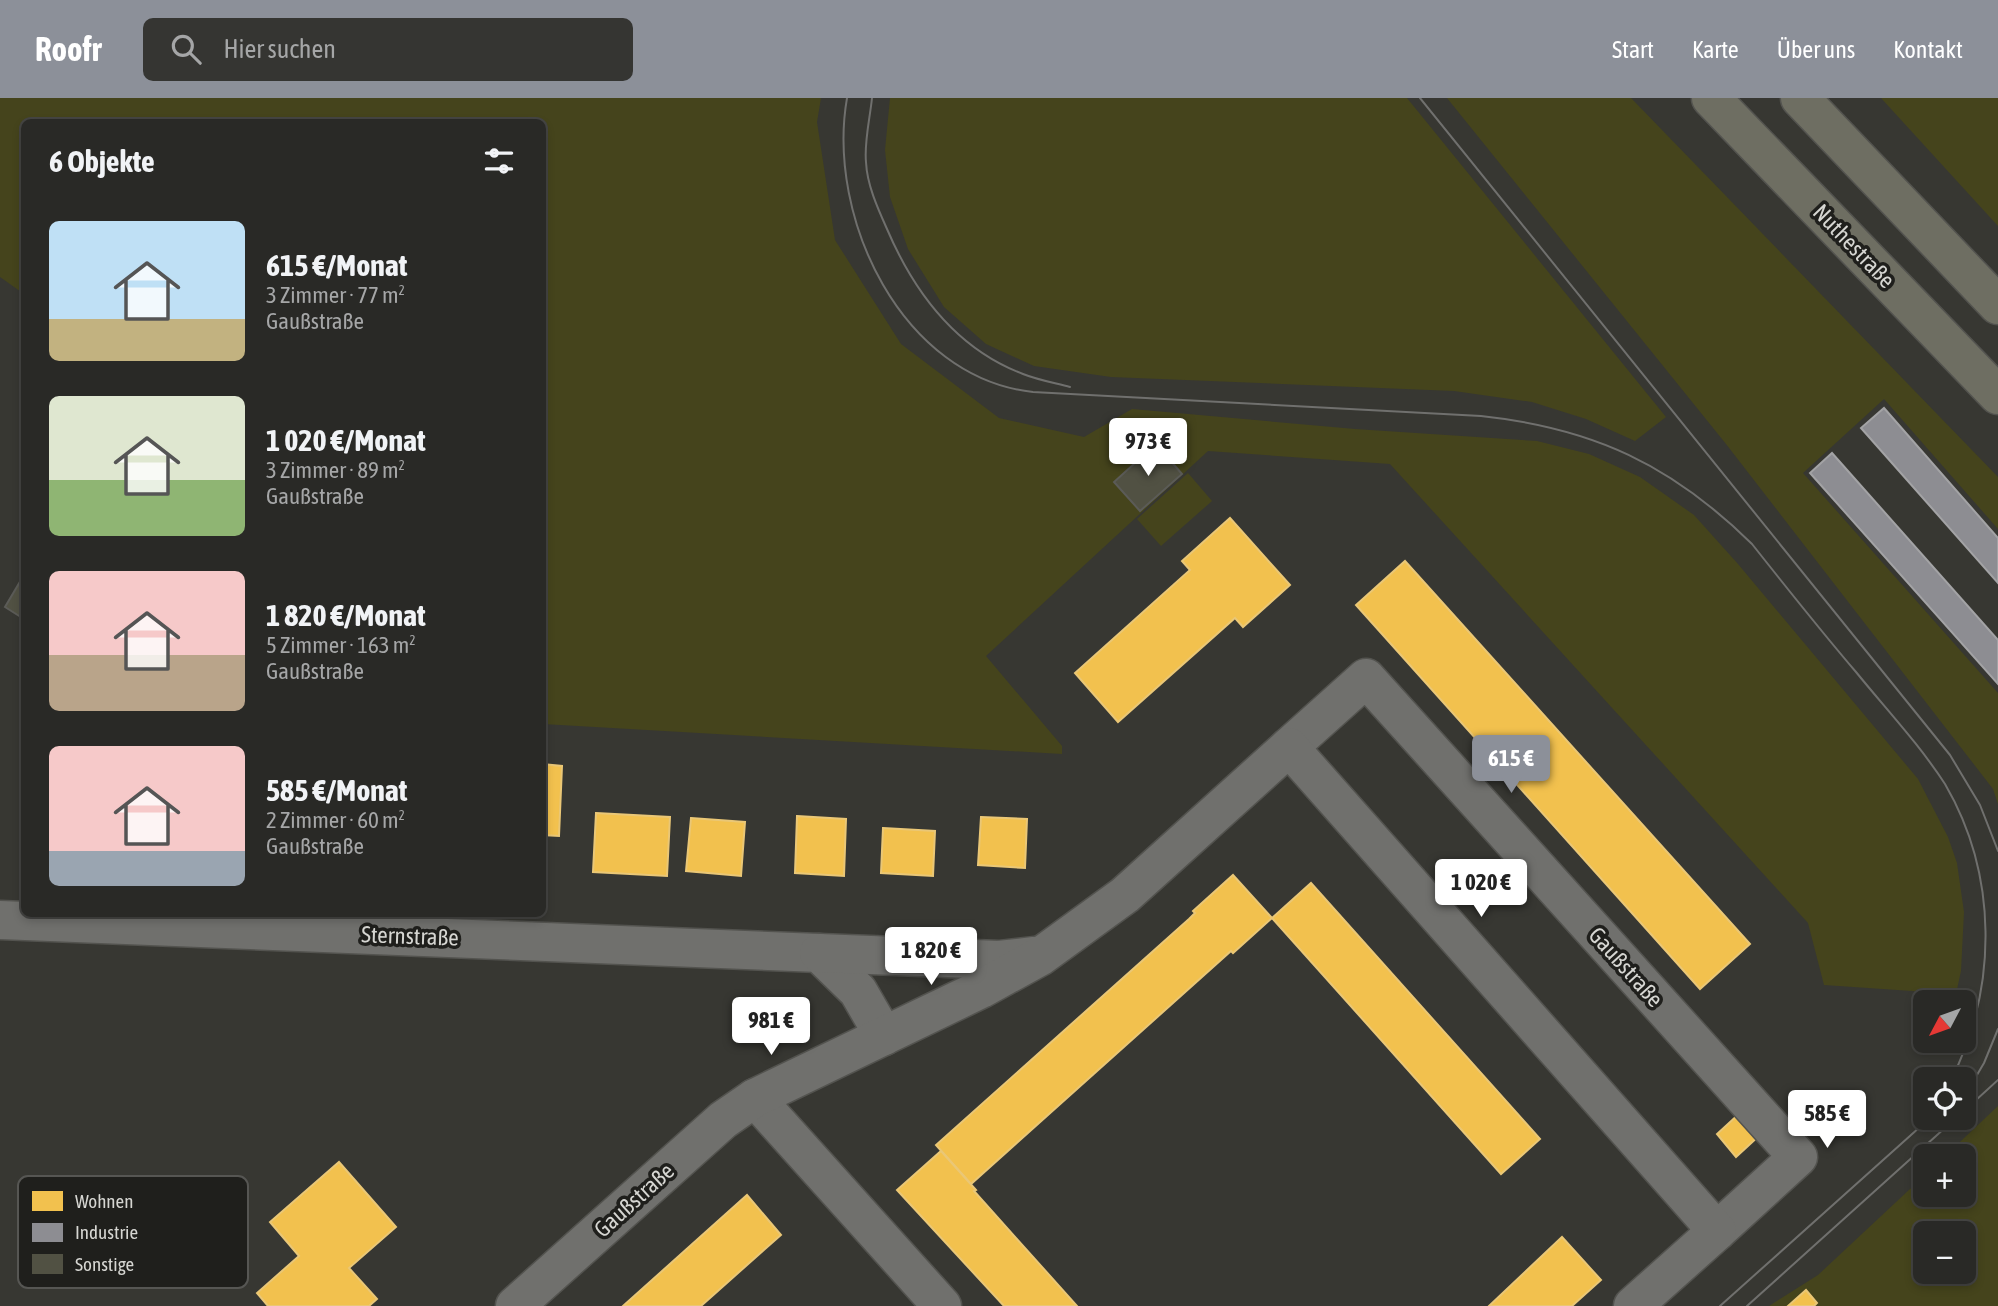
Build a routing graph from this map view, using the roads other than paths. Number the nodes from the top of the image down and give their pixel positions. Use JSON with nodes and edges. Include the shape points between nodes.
{"nodes":[{"id":1,"x":1710,"y":98,"type":"edge"},
{"id":2,"x":1800,"y":98,"type":"edge"},
{"id":3,"x":1998,"y":305,"type":"edge"},
{"id":4,"x":1998,"y":395,"type":"edge"},
{"id":5,"x":1289,"y":747,"type":"junction"},
{"id":6,"x":0,"y":920,"type":"edge"},
{"id":7,"x":819,"y":953,"type":"junction"},
{"id":8,"x":1041,"y":956,"type":"junction"},
{"id":9,"x":884,"y":1036,"type":"junction"},
{"id":10,"x":755,"y":1098,"type":"junction"},
{"id":11,"x":1717,"y":1231,"type":"junction"},
{"id":12,"x":515,"y":1306,"type":"edge"},
{"id":13,"x":942,"y":1306,"type":"edge"},
{"id":14,"x":1633,"y":1306,"type":"edge"}],
"edges":[{"from":1,"to":4,"type":"highway","name":"Nuthestraße"},
{"from":2,"to":3,"type":"highway"},
{"from":5,"to":8,"type":"street","name":"Gaußstraße","via":[[1125,895]]},
{"from":5,"to":11,"type":"street"},
{"from":5,"to":11,"type":"street","name":"Gaußstraße","via":[[1366,678],[1798,1157]]},
{"from":6,"to":7,"type":"street","name":"Sternstraße"},
{"from":7,"to":8,"type":"street","name":"Sternstraße","via":[[999,960]]},
{"from":7,"to":9,"type":"street","via":[[858,991]]},
{"from":8,"to":9,"type":"street","name":"Gaußstraße"},
{"from":9,"to":10,"type":"street","name":"Gaußstraße"},
{"from":10,"to":12,"type":"street","name":"Gaußstraße","via":[[723,1120]]},
{"from":10,"to":13,"type":"street"},
{"from":11,"to":14,"type":"street","name":"Gaußstraße"}]}
